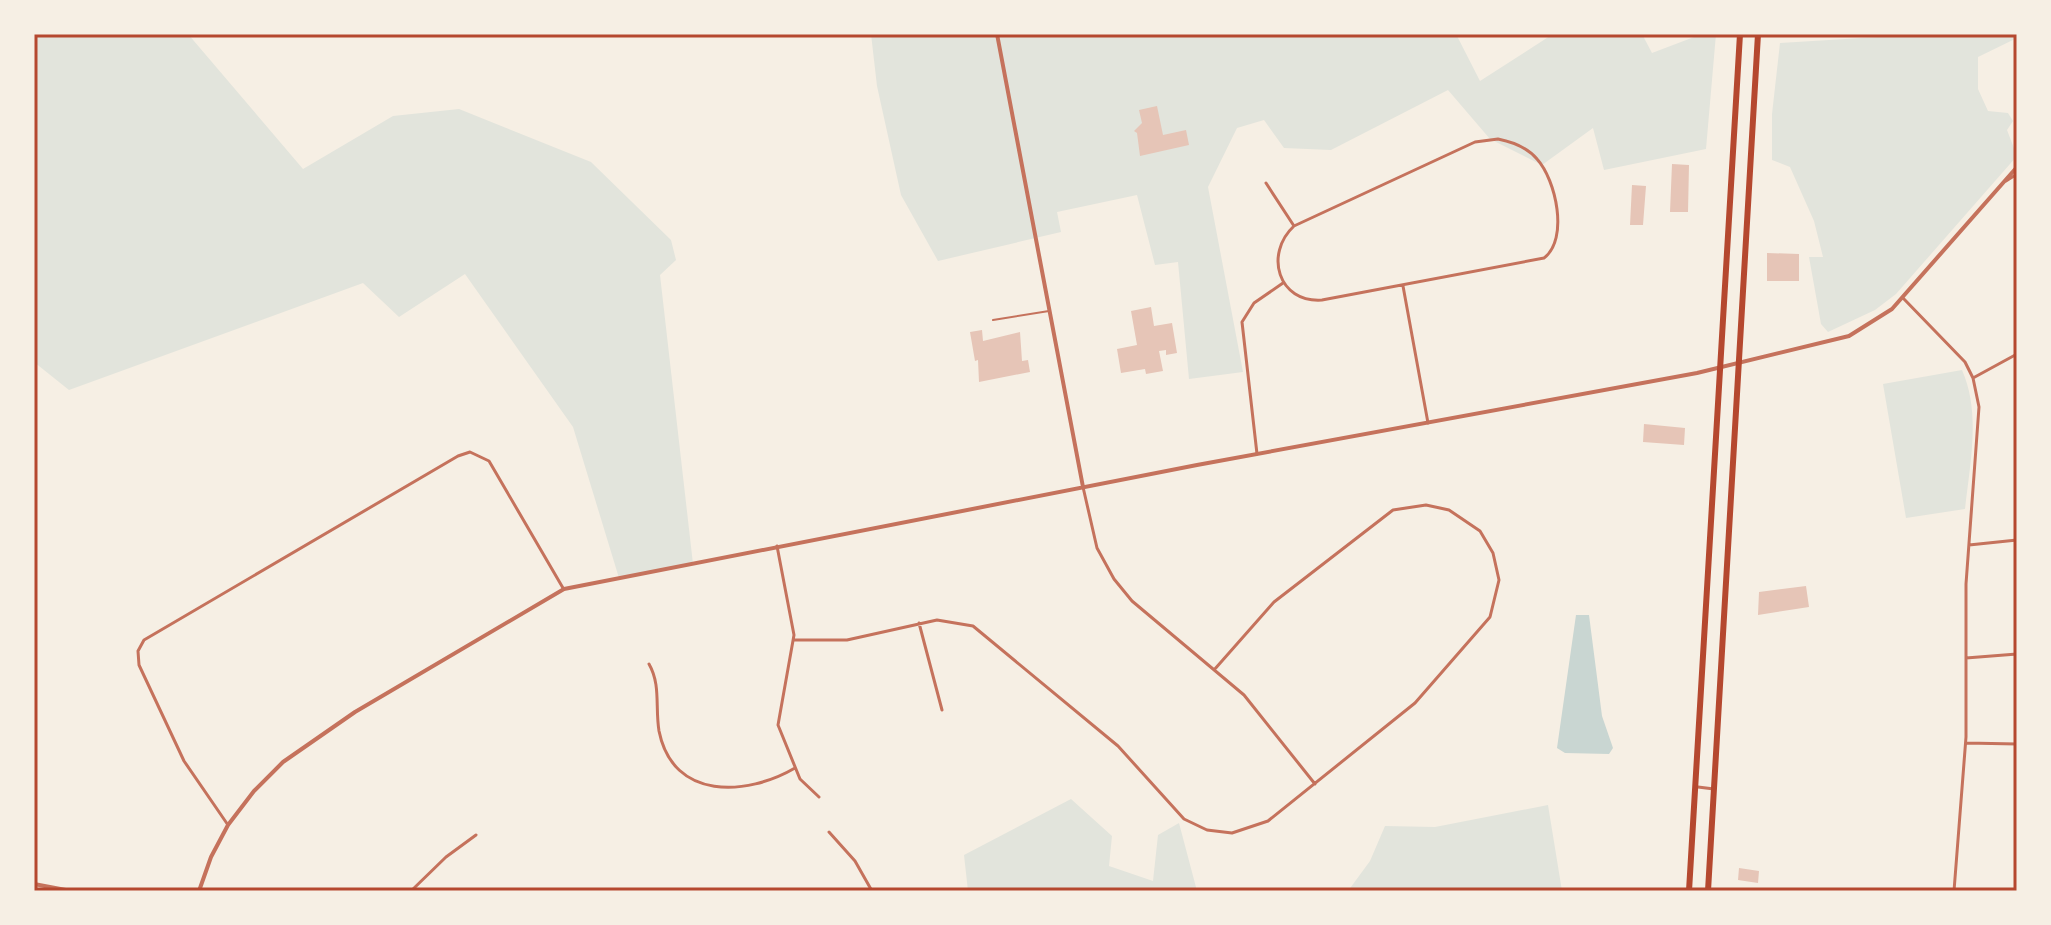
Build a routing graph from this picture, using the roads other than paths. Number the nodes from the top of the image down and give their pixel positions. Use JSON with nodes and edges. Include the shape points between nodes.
{"nodes":[{"id":1,"x":997,"y":34,"type":"edge"},
{"id":2,"x":1740,"y":34,"type":"edge"},
{"id":3,"x":1758,"y":34,"type":"edge"},
{"id":4,"x":2017,"y":167,"type":"edge"},
{"id":5,"x":2017,"y":174,"type":"edge"},
{"id":6,"x":1266,"y":183,"type":"dead end"},
{"id":7,"x":2003,"y":183,"type":"junction"},
{"id":8,"x":1294,"y":226,"type":"junction"},
{"id":9,"x":1283,"y":283,"type":"junction"},
{"id":10,"x":1403,"y":286,"type":"junction"},
{"id":11,"x":1903,"y":298,"type":"junction"},
{"id":12,"x":1050,"y":311,"type":"junction"},
{"id":13,"x":993,"y":320,"type":"dead end"},
{"id":14,"x":2017,"y":354,"type":"edge"},
{"id":15,"x":1739,"y":362,"type":"junction"},
{"id":16,"x":1721,"y":367,"type":"junction"},
{"id":17,"x":1973,"y":378,"type":"junction"},
{"id":18,"x":1428,"y":423,"type":"junction"},
{"id":19,"x":1257,"y":454,"type":"junction"},
{"id":20,"x":1083,"y":487,"type":"junction"},
{"id":21,"x":2017,"y":540,"type":"edge"},
{"id":22,"x":1969,"y":545,"type":"junction"},
{"id":23,"x":777,"y":546,"type":"junction"},
{"id":24,"x":564,"y":589,"type":"junction"},
{"id":25,"x":919,"y":623,"type":"junction"},
{"id":26,"x":793,"y":640,"type":"junction"},
{"id":27,"x":2017,"y":654,"type":"edge"},
{"id":28,"x":1966,"y":658,"type":"junction"},
{"id":29,"x":649,"y":664,"type":"dead end"},
{"id":30,"x":1214,"y":670,"type":"junction"},
{"id":31,"x":942,"y":710,"type":"dead end"},
{"id":32,"x":1966,"y":743,"type":"junction"},
{"id":33,"x":2017,"y":744,"type":"edge"},
{"id":34,"x":795,"y":768,"type":"junction"},
{"id":35,"x":1315,"y":784,"type":"junction"},
{"id":36,"x":1696,"y":787,"type":"junction"},
{"id":37,"x":1714,"y":789,"type":"junction"},
{"id":38,"x":819,"y":797,"type":"dead end"},
{"id":39,"x":228,"y":825,"type":"junction"},
{"id":40,"x":829,"y":832,"type":"dead end"},
{"id":41,"x":476,"y":835,"type":"dead end"},
{"id":42,"x":34,"y":884,"type":"edge"},
{"id":43,"x":71,"y":891,"type":"edge"},
{"id":44,"x":199,"y":891,"type":"edge"},
{"id":45,"x":411,"y":891,"type":"edge"},
{"id":46,"x":872,"y":891,"type":"edge"},
{"id":47,"x":1689,"y":891,"type":"edge"},
{"id":48,"x":1708,"y":891,"type":"edge"},
{"id":49,"x":1954,"y":891,"type":"edge"}],
"edges":[{"from":1,"to":12,"type":"street"},
{"from":2,"to":16,"type":"highway"},
{"from":3,"to":15,"type":"highway"},
{"from":4,"to":7,"type":"street"},
{"from":5,"to":7,"type":"street"},
{"from":6,"to":8,"type":"street"},
{"from":7,"to":11,"type":"street"},
{"from":8,"to":9,"type":"street","via":[[1277,256]]},
{"from":8,"to":10,"type":"street","via":[[1475,142],[1510,141],[1538,160],[1550,184],[1558,233],[1550,253],[1535,262]]},
{"from":9,"to":10,"type":"street","via":[[1316,301]]},
{"from":9,"to":19,"type":"street","via":[[1250,307],[1242,322]]},
{"from":10,"to":18,"type":"street"},
{"from":11,"to":15,"type":"street","via":[[1849,336]]},
{"from":11,"to":17,"type":"street","via":[[1956,349]]},
{"from":12,"to":13,"type":"lane"},
{"from":12,"to":20,"type":"street"},
{"from":14,"to":17,"type":"street"},
{"from":15,"to":16,"type":"street"},
{"from":15,"to":37,"type":"highway"},
{"from":16,"to":18,"type":"street"},
{"from":16,"to":36,"type":"highway"},
{"from":17,"to":22,"type":"street","via":[[1979,413]]},
{"from":18,"to":19,"type":"street"},
{"from":19,"to":20,"type":"street"},
{"from":20,"to":23,"type":"street"},
{"from":20,"to":30,"type":"street","via":[[1097,548],[1114,579],[1132,601]]},
{"from":21,"to":22,"type":"street"},
{"from":22,"to":28,"type":"street"},
{"from":23,"to":24,"type":"street"},
{"from":23,"to":26,"type":"street"},
{"from":24,"to":39,"type":"street","via":[[307,744],[269,775]]},
{"from":24,"to":39,"type":"street","via":[[489,461],[477,453],[463,453],[144,640],[139,665],[184,761]]},
{"from":25,"to":26,"type":"street","via":[[847,640]]},
{"from":25,"to":31,"type":"street"},
{"from":25,"to":35,"type":"street","via":[[953,620],[983,631],[1118,746],[1195,826],[1232,833],[1257,827]]},
{"from":26,"to":34,"type":"street","via":[[778,725]]},
{"from":27,"to":28,"type":"street"},
{"from":28,"to":32,"type":"street"},
{"from":29,"to":34,"type":"street","via":[[658,684],[663,744],[689,775],[717,788],[742,789]]},
{"from":30,"to":35,"type":"street","via":[[1257,709]]},
{"from":30,"to":35,"type":"street","via":[[1274,602],[1382,516],[1403,507],[1438,506],[1480,531],[1497,567],[1498,593],[1490,617],[1415,703]]},
{"from":32,"to":33,"type":"street"},
{"from":32,"to":49,"type":"street"},
{"from":34,"to":38,"type":"street","via":[[807,789]]},
{"from":36,"to":37,"type":"street"},
{"from":36,"to":47,"type":"highway"},
{"from":37,"to":48,"type":"highway"},
{"from":39,"to":44,"type":"street"},
{"from":40,"to":46,"type":"street"},
{"from":41,"to":45,"type":"street"},
{"from":42,"to":43,"type":"street"}]}
